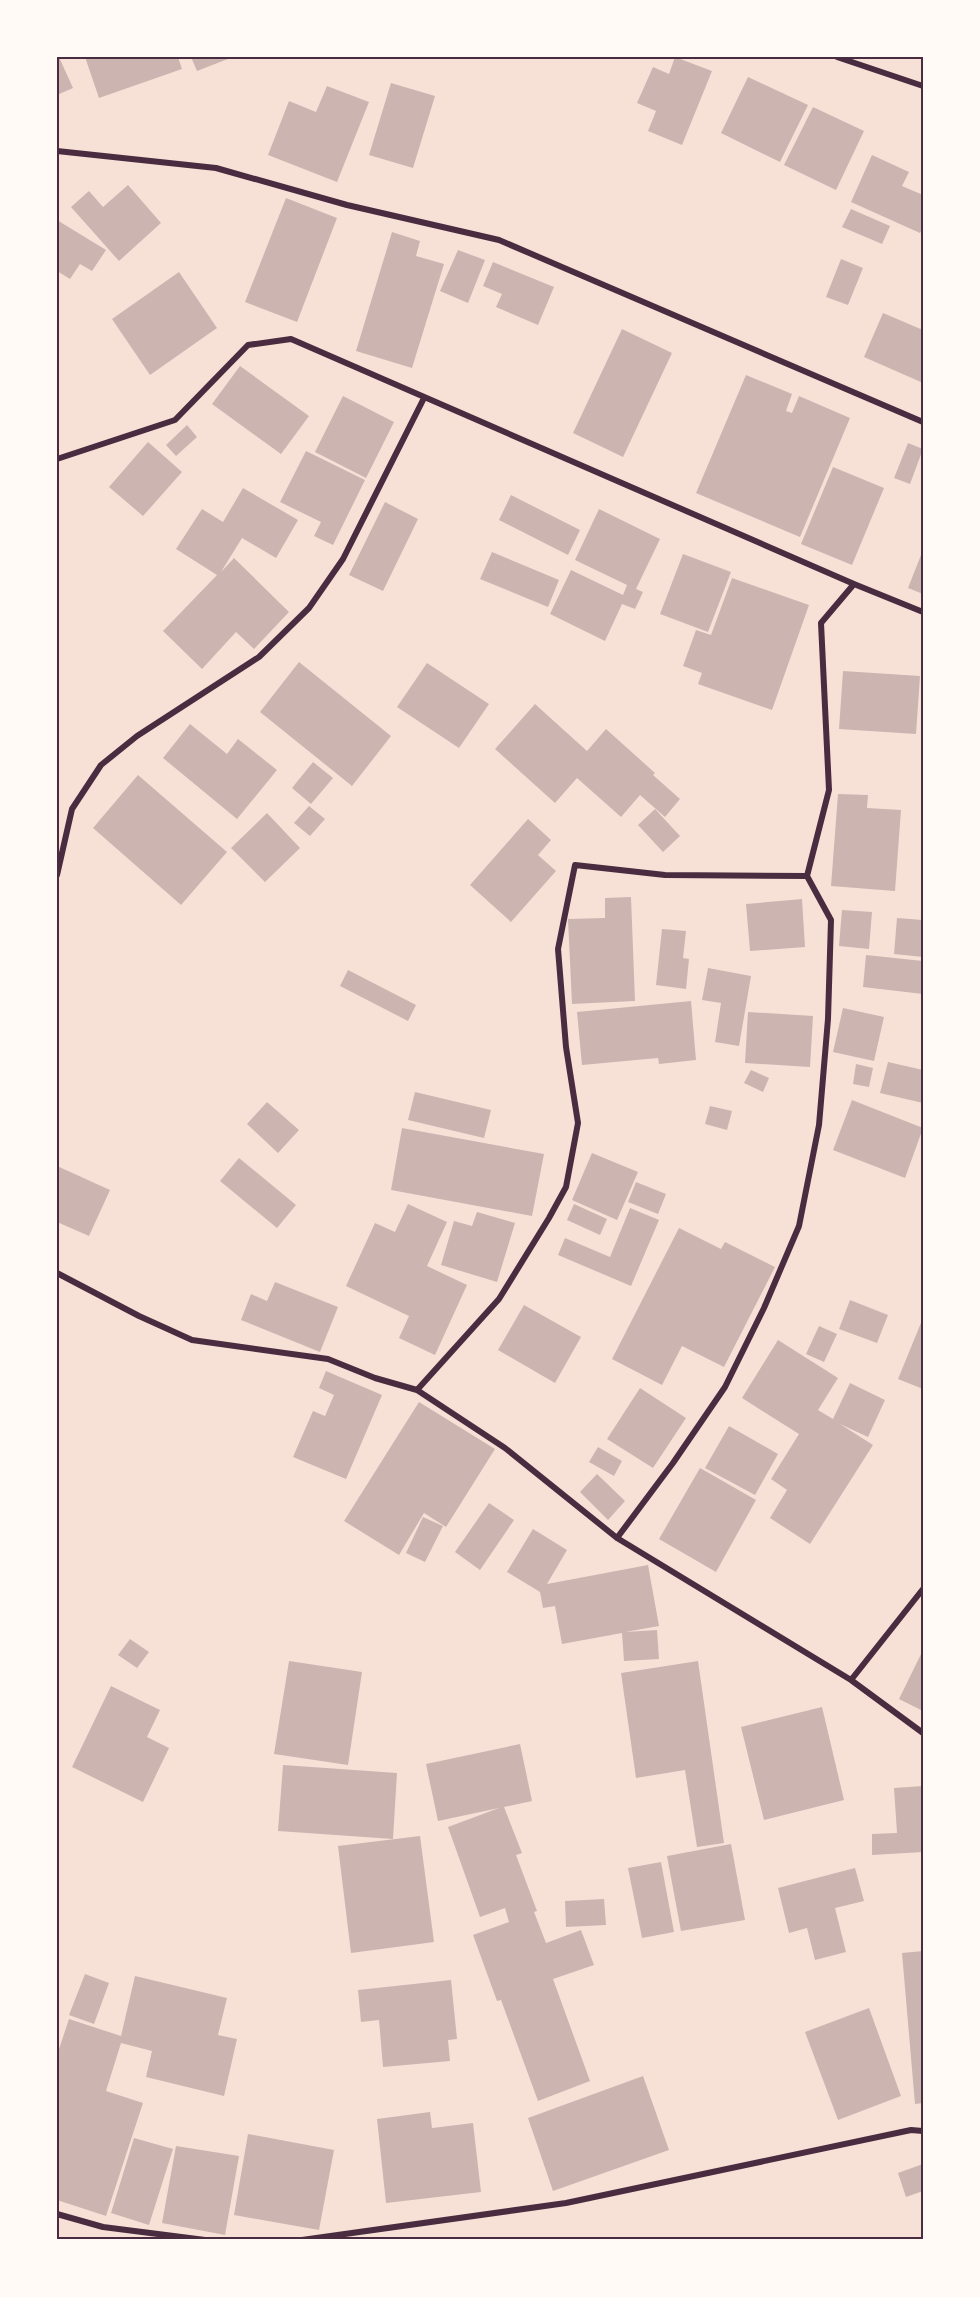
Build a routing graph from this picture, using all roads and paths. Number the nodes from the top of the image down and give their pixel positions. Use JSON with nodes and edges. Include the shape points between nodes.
{"nodes":[{"id":1,"x":837,"y":57,"type":"edge"},
{"id":2,"x":923,"y":86,"type":"edge"},
{"id":3,"x":57,"y":152,"type":"edge"},
{"id":4,"x":424,"y":398,"type":"junction"},
{"id":5,"x":923,"y":422,"type":"edge"},
{"id":6,"x":57,"y":459,"type":"edge"},
{"id":7,"x":854,"y":584,"type":"junction"},
{"id":8,"x":923,"y":612,"type":"edge"},
{"id":9,"x":57,"y":875,"type":"edge"},
{"id":10,"x":807,"y":876,"type":"junction"},
{"id":11,"x":57,"y":1273,"type":"edge"},
{"id":12,"x":417,"y":1390,"type":"junction"},
{"id":13,"x":617,"y":1538,"type":"junction"},
{"id":14,"x":923,"y":1589,"type":"edge"},
{"id":15,"x":851,"y":1680,"type":"junction"},
{"id":16,"x":923,"y":1733,"type":"edge"},
{"id":17,"x":923,"y":2131,"type":"edge"},
{"id":18,"x":57,"y":2214,"type":"edge"},
{"id":19,"x":205,"y":2240,"type":"edge"},
{"id":20,"x":302,"y":2240,"type":"edge"}],
"edges":[{"from":1,"to":2,"type":"street"},
{"from":3,"to":5,"type":"street","via":[[216,168],[347,205],[499,240]]},
{"from":4,"to":6,"type":"street","via":[[291,339],[248,345],[175,420]]},
{"from":4,"to":7,"type":"street"},
{"from":4,"to":9,"type":"street","via":[[343,559],[309,608],[259,657],[137,736],[101,765],[72,809]]},
{"from":7,"to":8,"type":"street"},
{"from":7,"to":10,"type":"street","via":[[821,623],[829,790]]},
{"from":10,"to":12,"type":"street","via":[[665,875],[575,865],[558,949],[566,1047],[578,1122],[566,1187],[499,1299]]},
{"from":10,"to":13,"type":"street","via":[[831,920],[819,1125],[799,1226],[724,1387],[674,1463]]},
{"from":11,"to":12,"type":"street","via":[[192,1340],[328,1359]]},
{"from":12,"to":13,"type":"street","via":[[505,1448]]},
{"from":13,"to":15,"type":"street"},
{"from":14,"to":15,"type":"street"},
{"from":15,"to":16,"type":"street"},
{"from":17,"to":20,"type":"street","via":[[911,2130],[566,2203]]},
{"from":18,"to":19,"type":"street","via":[[103,2227]]}]}
